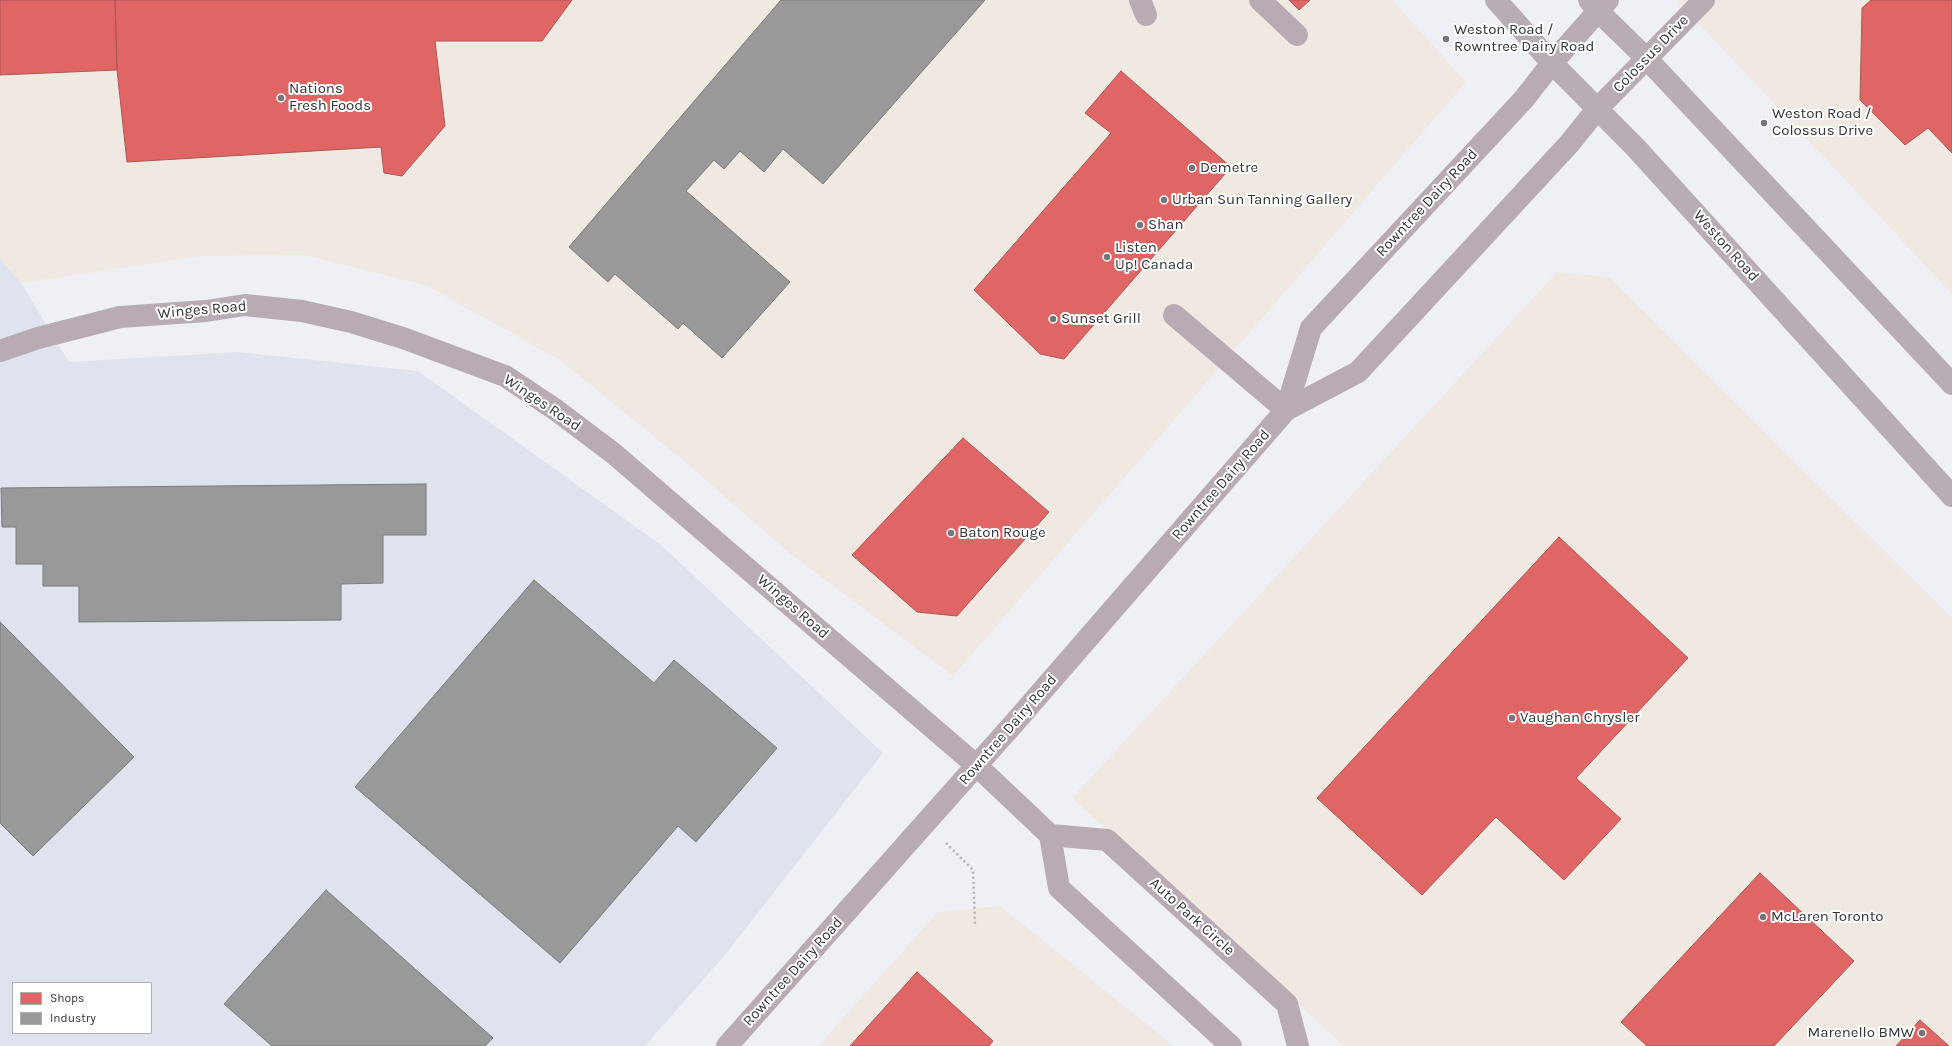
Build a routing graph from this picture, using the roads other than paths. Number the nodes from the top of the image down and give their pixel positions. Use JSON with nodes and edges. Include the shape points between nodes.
{"nodes":[{"id":1,"x":1260,"y":0,"type":"edge"},
{"id":2,"x":1496,"y":0,"type":"edge"},
{"id":3,"x":1704,"y":0,"type":"edge"},
{"id":4,"x":1598,"y":4,"type":"edge"},
{"id":5,"x":1297,"y":35,"type":"dead end"},
{"id":6,"x":1647,"y":59,"type":"junction"},
{"id":7,"x":1552,"y":63,"type":"junction"},
{"id":8,"x":1598,"y":108,"type":"junction"},
{"id":9,"x":1174,"y":315,"type":"dead end"},
{"id":10,"x":0,"y":351,"type":"edge"},
{"id":11,"x":1952,"y":384,"type":"edge"},
{"id":12,"x":1286,"y":410,"type":"junction"},
{"id":13,"x":1952,"y":496,"type":"edge"},
{"id":14,"x":977,"y":766,"type":"junction"},
{"id":15,"x":1050,"y":834,"type":"junction"},
{"id":16,"x":727,"y":1046,"type":"edge"},
{"id":17,"x":1231,"y":1046,"type":"edge"},
{"id":18,"x":1298,"y":1046,"type":"edge"}],
"edges":[{"from":1,"to":5,"type":"street"},
{"from":2,"to":7,"type":"main road","name":"Weston Road"},
{"from":3,"to":6,"type":"street","name":"Colossus Drive"},
{"from":4,"to":6,"type":"main road"},
{"from":4,"to":7,"type":"street","name":"Rowntree Dairy Road"},
{"from":6,"to":8,"type":"street","name":"Colossus Drive"},
{"from":6,"to":11,"type":"main road"},
{"from":7,"to":8,"type":"main road","name":"Weston Road"},
{"from":7,"to":12,"type":"street","name":"Rowntree Dairy Road","via":[[1524,99],[1311,328]]},
{"from":8,"to":12,"type":"street","name":"Rowntree Dairy Road","via":[[1569,144],[1358,372]]},
{"from":8,"to":13,"type":"main road","name":"Weston Road"},
{"from":9,"to":12,"type":"street"},
{"from":10,"to":14,"type":"street","name":"Winges Road","via":[[38,338],[120,317],[206,311],[244,305],[302,311],[351,322],[403,338],[505,376],[613,452]]},
{"from":12,"to":14,"type":"street","name":"Rowntree Dairy Road"},
{"from":14,"to":15,"type":"street"},
{"from":14,"to":16,"type":"street","name":"Rowntree Dairy Road"},
{"from":15,"to":17,"type":"street","via":[[1059,888]]},
{"from":15,"to":18,"type":"street","name":"Auto Park Circle","via":[[1107,840],[1288,1004]]}]}
